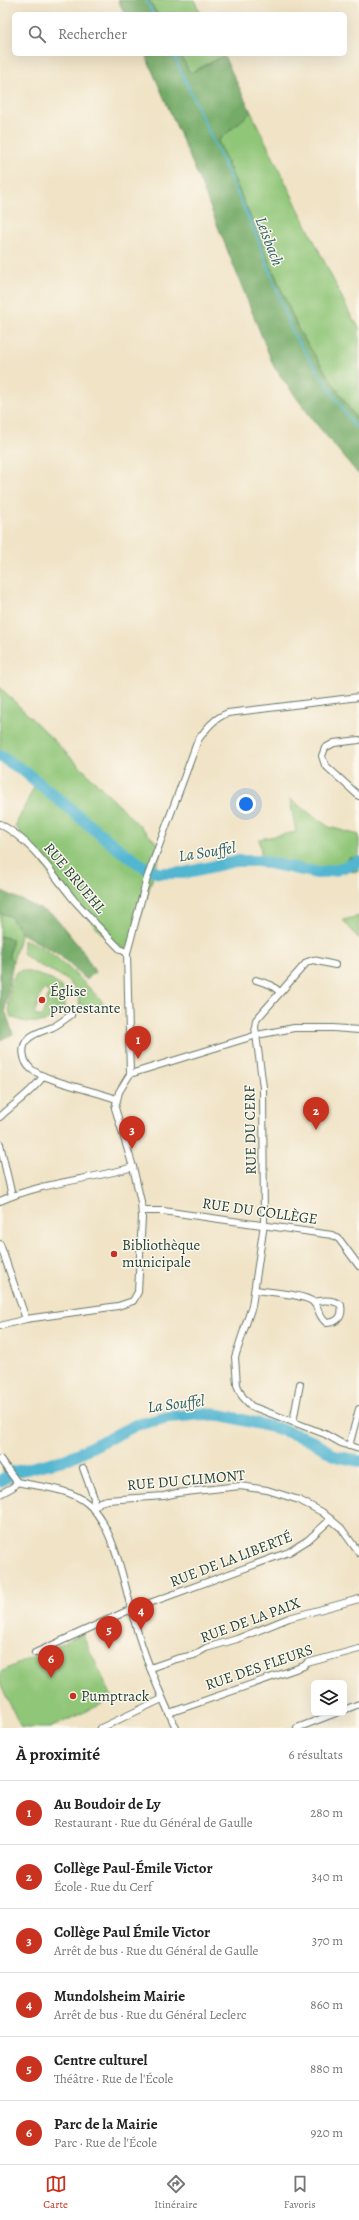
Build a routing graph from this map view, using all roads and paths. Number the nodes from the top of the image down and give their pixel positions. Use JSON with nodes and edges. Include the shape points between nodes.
{"nodes":[{"id":1,"x":359,"y":697,"type":"edge"},
{"id":2,"x":359,"y":740,"type":"edge"},
{"id":3,"x":359,"y":796,"type":"edge"},
{"id":4,"x":0,"y":824,"type":"edge"},
{"id":5,"x":127,"y":953,"type":"junction"},
{"id":6,"x":335,"y":966,"type":"dead end"},
{"id":7,"x":256,"y":980,"type":"dead end"},
{"id":8,"x":280,"y":992,"type":"junction"},
{"id":9,"x":71,"y":1015,"type":"dead end"},
{"id":10,"x":359,"y":1030,"type":"edge"},
{"id":11,"x":256,"y":1035,"type":"junction"},
{"id":12,"x":130,"y":1074,"type":"junction"},
{"id":13,"x":43,"y":1076,"type":"junction"},
{"id":14,"x":116,"y":1099,"type":"junction"},
{"id":15,"x":0,"y":1116,"type":"edge"},
{"id":16,"x":0,"y":1144,"type":"edge"},
{"id":17,"x":133,"y":1167,"type":"junction"},
{"id":18,"x":12,"y":1196,"type":"junction"},
{"id":19,"x":0,"y":1201,"type":"edge"},
{"id":20,"x":142,"y":1211,"type":"junction"},
{"id":21,"x":264,"y":1224,"type":"junction"},
{"id":22,"x":0,"y":1244,"type":"edge"},
{"id":23,"x":359,"y":1266,"type":"edge"},
{"id":24,"x":255,"y":1290,"type":"junction"},
{"id":25,"x":313,"y":1302,"type":"junction"},
{"id":26,"x":26,"y":1319,"type":"junction"},
{"id":27,"x":0,"y":1326,"type":"edge"},
{"id":28,"x":300,"y":1384,"type":"dead end"},
{"id":29,"x":359,"y":1409,"type":"edge"},
{"id":30,"x":293,"y":1422,"type":"junction"},
{"id":31,"x":349,"y":1446,"type":"junction"},
{"id":32,"x":359,"y":1449,"type":"edge"},
{"id":33,"x":0,"y":1459,"type":"edge"},
{"id":34,"x":83,"y":1468,"type":"dead end"},
{"id":35,"x":16,"y":1480,"type":"junction"},
{"id":36,"x":0,"y":1494,"type":"edge"},
{"id":37,"x":93,"y":1509,"type":"junction"},
{"id":38,"x":331,"y":1519,"type":"junction"},
{"id":39,"x":357,"y":1544,"type":"edge"},
{"id":40,"x":359,"y":1553,"type":"edge"},
{"id":41,"x":359,"y":1599,"type":"edge"},
{"id":42,"x":132,"y":1610,"type":"junction"},
{"id":43,"x":359,"y":1649,"type":"edge"},
{"id":44,"x":35,"y":1653,"type":"dead end"},
{"id":45,"x":150,"y":1668,"type":"junction"},
{"id":46,"x":162,"y":1699,"type":"junction"},
{"id":47,"x":359,"y":1704,"type":"edge"},
{"id":48,"x":347,"y":1709,"type":"edge"},
{"id":49,"x":169,"y":1712,"type":"junction"},
{"id":50,"x":328,"y":1716,"type":"edge"},
{"id":51,"x":101,"y":1728,"type":"edge"},
{"id":52,"x":176,"y":1728,"type":"edge"},
{"id":53,"x":297,"y":1728,"type":"edge"}],
"edges":[{"from":1,"to":5,"type":"street","via":[[228,713],[207,727],[192,753],[147,878]]},
{"from":2,"to":3,"type":"street","via":[[334,743],[325,748],[322,756],[325,765]]},
{"from":4,"to":5,"type":"street","name":"RUE BRUEHL","via":[[15,832],[32,847],[79,905],[120,950]]},
{"from":5,"to":12,"type":"street"},
{"from":6,"to":8,"type":"street","name":"RUE DU CERF","via":[[313,960],[307,962]]},
{"from":7,"to":8,"type":"street","via":[[271,985]]},
{"from":8,"to":11,"type":"street","name":"RUE DU CERF","via":[[256,1020]]},
{"from":9,"to":13,"type":"street","via":[[26,1040],[24,1058],[31,1069]]},
{"from":10,"to":11,"type":"street","via":[[294,1028]]},
{"from":11,"to":12,"type":"street"},
{"from":11,"to":21,"type":"street","name":"RUE DU CERF","via":[[263,1087]]},
{"from":12,"to":14,"type":"street"},
{"from":13,"to":14,"type":"street"},
{"from":13,"to":15,"type":"street","via":[[39,1084]]},
{"from":14,"to":17,"type":"street","via":[[117,1118]]},
{"from":16,"to":18,"type":"street"},
{"from":17,"to":18,"type":"street","via":[[45,1186]]},
{"from":17,"to":20,"type":"street"},
{"from":18,"to":19,"type":"street"},
{"from":20,"to":21,"type":"street","name":"RUE DU COLLÈGE","via":[[163,1211]]},
{"from":20,"to":26,"type":"street","via":[[138,1292],[132,1301],[118,1306]]},
{"from":21,"to":23,"type":"street","name":"RUE DU COLLÈGE","via":[[332,1235],[339,1239]]},
{"from":21,"to":24,"type":"street","name":"RUE DU CERF"},
{"from":22,"to":26,"type":"street"},
{"from":24,"to":25,"type":"street","via":[[306,1298]]},
{"from":24,"to":30,"type":"street","name":"RUE DU CERF","via":[[235,1358],[237,1385],[251,1406]]},
{"from":25,"to":25,"type":"street","via":[[322,1320],[327,1323],[337,1321],[340,1317],[341,1305],[337,1302]]},
{"from":26,"to":27,"type":"street"},
{"from":28,"to":30,"type":"street"},
{"from":29,"to":31,"type":"street"},
{"from":30,"to":31,"type":"street","name":"RUE DU CERF"},
{"from":31,"to":32,"type":"street","name":"RUE DU CERF"},
{"from":33,"to":35,"type":"street"},
{"from":34,"to":37,"type":"street","via":[[94,1498]]},
{"from":35,"to":36,"type":"street","via":[[12,1488]]},
{"from":35,"to":37,"type":"street","via":[[69,1493]]},
{"from":37,"to":38,"type":"street","name":"RUE DU CLIMONT","via":[[100,1502],[107,1500],[240,1486],[288,1495]]},
{"from":37,"to":42,"type":"street","via":[[109,1538]]},
{"from":38,"to":39,"type":"street","name":"RUE DU CLIMONT"},
{"from":38,"to":42,"type":"street","name":"RUE DE LA LIBERTÉ","via":[[304,1544],[289,1552]]},
{"from":39,"to":40,"type":"street","name":"RUE DU CLIMONT"},
{"from":41,"to":45,"type":"street","name":"RUE DE LA PAIX","via":[[289,1618],[237,1639],[206,1648],[194,1655]]},
{"from":42,"to":44,"type":"street","name":"RUE DE LA LIBERTÉ"},
{"from":42,"to":45,"type":"street"},
{"from":43,"to":49,"type":"street","name":"RUE DES FLEURS","via":[[307,1663]]},
{"from":45,"to":46,"type":"street"},
{"from":46,"to":49,"type":"street"},
{"from":46,"to":51,"type":"street"},
{"from":47,"to":48,"type":"street"},
{"from":49,"to":52,"type":"street"},
{"from":50,"to":53,"type":"street"}]}
